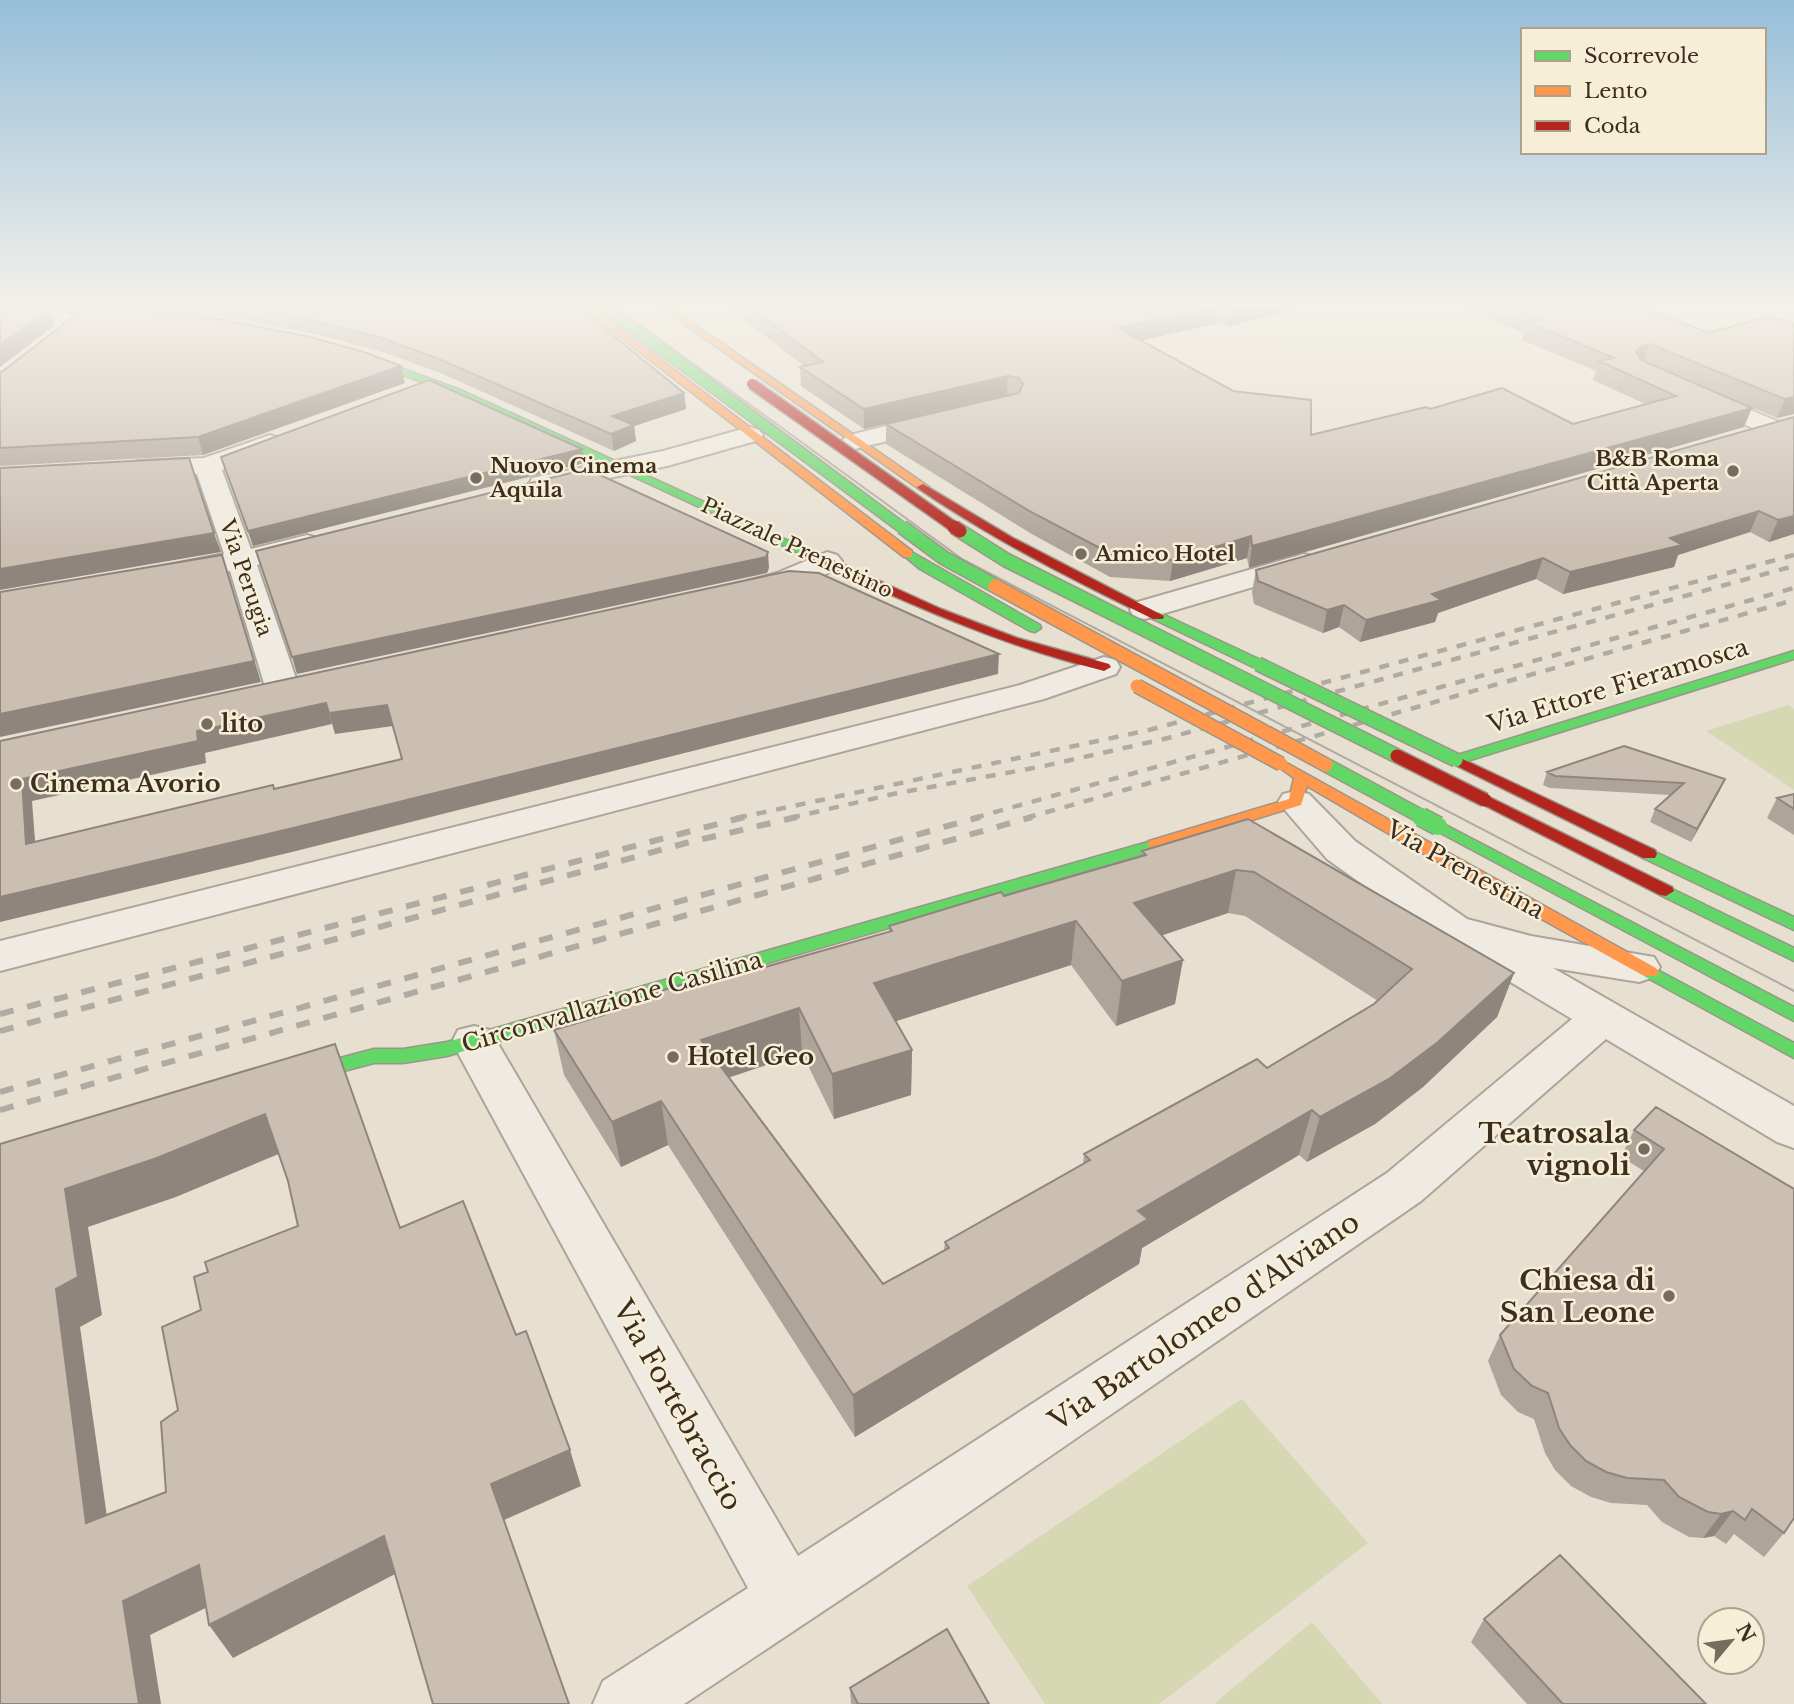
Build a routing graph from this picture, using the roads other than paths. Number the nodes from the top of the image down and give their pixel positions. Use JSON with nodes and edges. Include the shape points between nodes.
{"nodes":[{"id":1,"x":420,"y":388,"type":"edge"},
{"id":2,"x":446,"y":388,"type":"edge"},
{"id":3,"x":689,"y":388,"type":"edge"},
{"id":4,"x":713,"y":388,"type":"edge"},
{"id":5,"x":757,"y":388,"type":"edge"},
{"id":6,"x":779,"y":388,"type":"edge"},
{"id":7,"x":1682,"y":388,"type":"edge"},
{"id":8,"x":392,"y":398,"type":"edge"},
{"id":9,"x":958,"y":417,"type":"edge"},
{"id":10,"x":1784,"y":426,"type":"edge"},
{"id":11,"x":293,"y":434,"type":"edge"},
{"id":12,"x":750,"y":435,"type":"junction"},
{"id":13,"x":1735,"y":440,"type":"edge"},
{"id":14,"x":855,"y":441,"type":"junction"},
{"id":15,"x":207,"y":466,"type":"junction"},
{"id":16,"x":620,"y":467,"type":"junction"},
{"id":17,"x":110,"y":471,"type":"edge"},
{"id":18,"x":510,"y":492,"type":"edge"},
{"id":19,"x":335,"y":537,"type":"edge"},
{"id":20,"x":1336,"y":554,"type":"edge"},
{"id":21,"x":241,"y":560,"type":"junction"},
{"id":22,"x":827,"y":561,"type":"junction"},
{"id":23,"x":148,"y":577,"type":"edge"},
{"id":24,"x":733,"y":592,"type":"edge"},
{"id":25,"x":1002,"y":610,"type":"junction"},
{"id":26,"x":937,"y":612,"type":"junction"},
{"id":27,"x":1140,"y":614,"type":"junction"},
{"id":28,"x":1793,"y":656,"type":"edge"},
{"id":29,"x":1120,"y":676,"type":"junction"},
{"id":30,"x":283,"y":690,"type":"edge"},
{"id":31,"x":1456,"y":760,"type":"junction"},
{"id":32,"x":1299,"y":789,"type":"junction"},
{"id":33,"x":1794,"y":924,"type":"edge"},
{"id":34,"x":1453,"y":929,"type":"junction"},
{"id":35,"x":1794,"y":954,"type":"edge"},
{"id":36,"x":0,"y":956,"type":"edge"},
{"id":37,"x":1639,"y":967,"type":"junction"},
{"id":38,"x":1794,"y":1015,"type":"edge"},
{"id":39,"x":1602,"y":1018,"type":"junction"},
{"id":40,"x":474,"y":1042,"type":"junction"},
{"id":41,"x":1794,"y":1051,"type":"edge"},
{"id":42,"x":276,"y":1082,"type":"edge"},
{"id":43,"x":1794,"y":1129,"type":"edge"},
{"id":44,"x":788,"y":1599,"type":"junction"},
{"id":45,"x":626,"y":1704,"type":"edge"}],
"edges":[{"from":1,"to":8,"type":"street"},
{"from":2,"to":16,"type":"main road","name":"Piazzale Prenestino"},
{"from":3,"to":12,"type":"main road"},
{"from":4,"to":38,"type":"main road","bridge":true,"via":[[954,564]]},
{"from":5,"to":35,"type":"main road","bridge":true,"via":[[942,520],[1006,560]]},
{"from":6,"to":14,"type":"main road"},
{"from":7,"to":10,"type":"street"},
{"from":9,"to":14,"type":"street"},
{"from":10,"to":13,"type":"street"},
{"from":11,"to":15,"type":"street"},
{"from":12,"to":16,"type":"street"},
{"from":12,"to":25,"type":"main road","name":"Piazzale Prenestino","via":[[934,573]]},
{"from":14,"to":27,"type":"main road","via":[[1010,544]]},
{"from":15,"to":17,"type":"street"},
{"from":15,"to":21,"type":"street","name":"Via Perugia"},
{"from":16,"to":18,"type":"street"},
{"from":16,"to":22,"type":"main road","name":"Piazzale Prenestino"},
{"from":19,"to":21,"type":"street"},
{"from":20,"to":27,"type":"street"},
{"from":21,"to":23,"type":"street"},
{"from":21,"to":30,"type":"street","name":"Via Perugia"},
{"from":22,"to":24,"type":"street","via":[[788,580]]},
{"from":22,"to":26,"type":"main road","name":"Piazzale Prenestino"},
{"from":25,"to":26,"type":"main road"},
{"from":25,"to":27,"type":"main road"},
{"from":25,"to":29,"type":"main road","name":"Piazzale Prenestino"},
{"from":26,"to":29,"type":"main road","name":"Piazzale Prenestino"},
{"from":27,"to":29,"type":"main road","via":[[1115,624],[1100,638],[1096,652]]},
{"from":27,"to":31,"type":"main road","bridge":true,"via":[[1258,664]]},
{"from":28,"to":31,"type":"main road","name":"Via Ettore Fieramosca"},
{"from":29,"to":32,"type":"main road","name":"Via Prenestina","bridge":true,"via":[[1281,764]]},
{"from":29,"to":36,"type":"street","via":[[1032,692]]},
{"from":31,"to":33,"type":"main road"},
{"from":32,"to":34,"type":"street","via":[[1341,850]]},
{"from":32,"to":37,"type":"main road","name":"Via Prenestina"},
{"from":32,"to":40,"type":"main road","name":"Circonvallazione Casilina","via":[[1221,826]]},
{"from":34,"to":37,"type":"street","via":[[1531,950]]},
{"from":34,"to":39,"type":"street"},
{"from":37,"to":41,"type":"main road","name":"Via Prenestina"},
{"from":39,"to":43,"type":"street"},
{"from":39,"to":44,"type":"street","name":"Via Bartolomeo d'Alviano","via":[[1404,1187]]},
{"from":40,"to":42,"type":"main road","name":"Circonvallazione Casilina","via":[[426,1053],[356,1059]]},
{"from":40,"to":44,"type":"street","name":"Via Fortebraccio"},
{"from":44,"to":45,"type":"street"}]}
